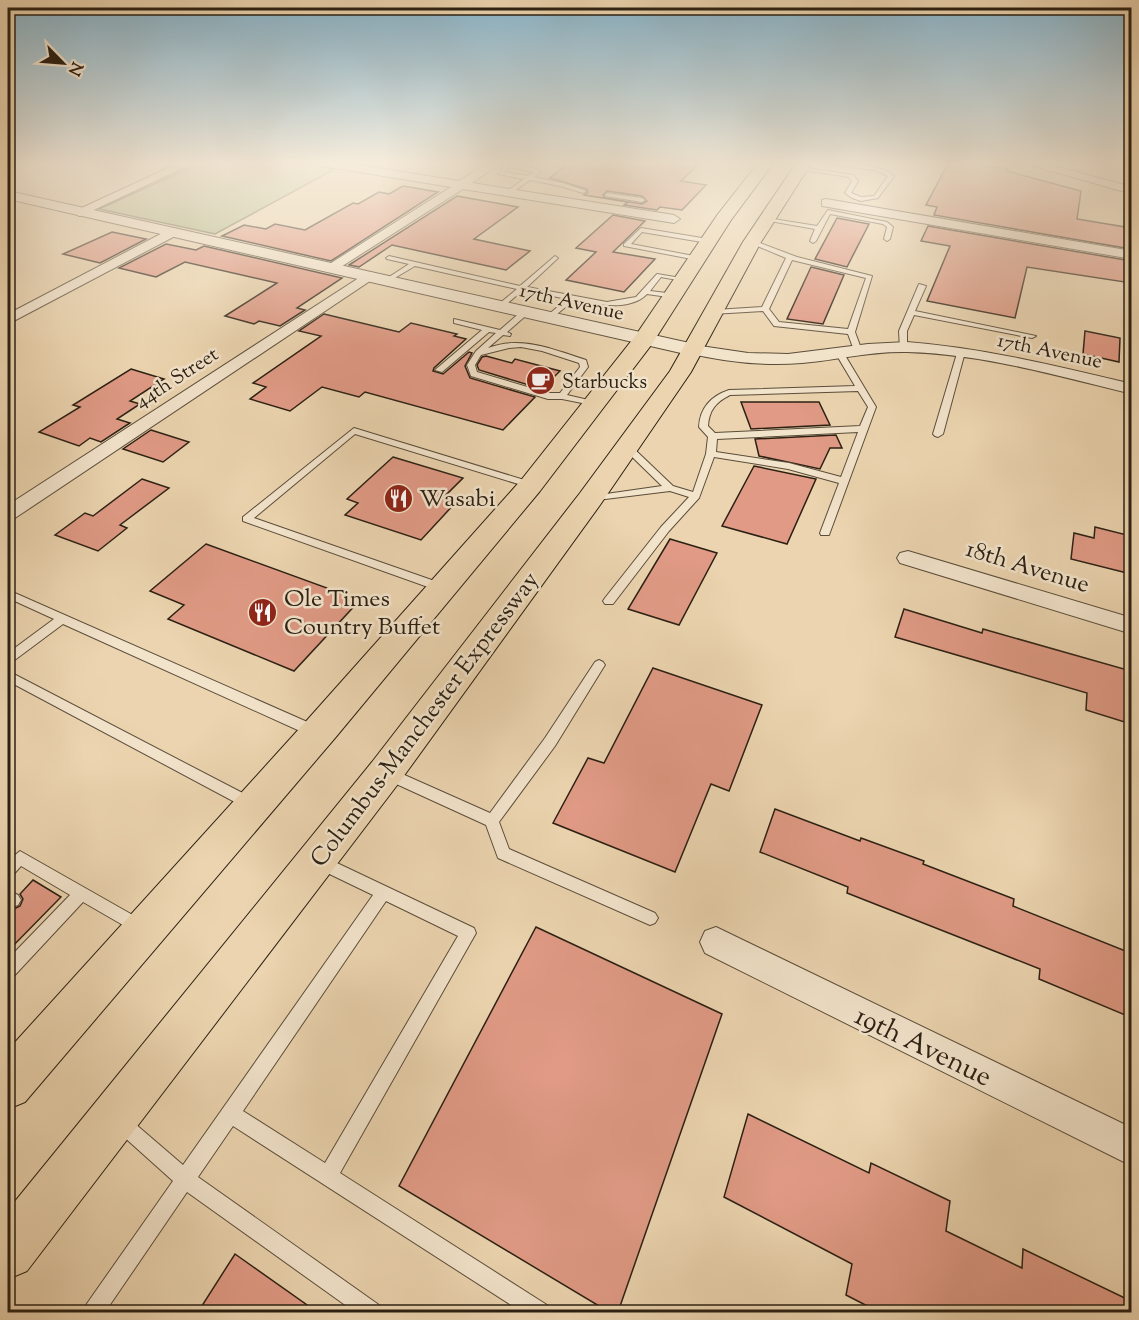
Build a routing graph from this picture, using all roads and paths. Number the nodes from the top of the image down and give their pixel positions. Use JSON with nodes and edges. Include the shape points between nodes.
{"nodes":[{"id":1,"x":133,"y":224,"type":"edge"},
{"id":2,"x":402,"y":224,"type":"edge"},
{"id":3,"x":721,"y":224,"type":"edge"},
{"id":4,"x":766,"y":224,"type":"edge"},
{"id":5,"x":822,"y":224,"type":"edge"},
{"id":6,"x":886,"y":224,"type":"edge"},
{"id":7,"x":947,"y":224,"type":"edge"},
{"id":8,"x":819,"y":228,"type":"junction"},
{"id":9,"x":760,"y":231,"type":"junction"},
{"id":10,"x":172,"y":232,"type":"junction"},
{"id":11,"x":887,"y":239,"type":"dead end"},
{"id":12,"x":708,"y":241,"type":"junction"},
{"id":13,"x":813,"y":241,"type":"dead end"},
{"id":14,"x":675,"y":254,"type":"junction"},
{"id":15,"x":1131,"y":255,"type":"edge"},
{"id":16,"x":389,"y":258,"type":"dead end"},
{"id":17,"x":555,"y":258,"type":"dead end"},
{"id":18,"x":697,"y":258,"type":"junction"},
{"id":19,"x":789,"y":259,"type":"junction"},
{"id":20,"x":669,"y":261,"type":"dead end"},
{"id":21,"x":414,"y":264,"type":"junction"},
{"id":22,"x":333,"y":268,"type":"junction"},
{"id":23,"x":664,"y":268,"type":"dead end"},
{"id":24,"x":659,"y":275,"type":"junction"},
{"id":25,"x":368,"y":276,"type":"junction"},
{"id":26,"x":388,"y":280,"type":"junction"},
{"id":27,"x":922,"y":286,"type":"dead end"},
{"id":28,"x":522,"y":288,"type":"junction"},
{"id":29,"x":677,"y":288,"type":"junction"},
{"id":30,"x":645,"y":292,"type":"junction"},
{"id":31,"x":572,"y":298,"type":"junction"},
{"id":32,"x":502,"y":306,"type":"junction"},
{"id":33,"x":765,"y":309,"type":"junction"},
{"id":34,"x":526,"y":312,"type":"junction"},
{"id":35,"x":715,"y":312,"type":"junction"},
{"id":36,"x":911,"y":312,"type":"junction"},
{"id":37,"x":551,"y":317,"type":"junction"},
{"id":38,"x":8,"y":320,"type":"edge"},
{"id":39,"x":457,"y":321,"type":"dead end"},
{"id":40,"x":488,"y":328,"type":"junction"},
{"id":41,"x":503,"y":332,"type":"junction"},
{"id":42,"x":850,"y":332,"type":"junction"},
{"id":43,"x":1032,"y":336,"type":"dead end"},
{"id":44,"x":644,"y":339,"type":"junction"},
{"id":45,"x":525,"y":344,"type":"junction"},
{"id":46,"x":903,"y":347,"type":"junction"},
{"id":47,"x":693,"y":350,"type":"junction"},
{"id":48,"x":858,"y":351,"type":"junction"},
{"id":49,"x":961,"y":352,"type":"junction"},
{"id":50,"x":480,"y":354,"type":"junction"},
{"id":51,"x":840,"y":354,"type":"junction"},
{"id":52,"x":439,"y":370,"type":"dead end"},
{"id":53,"x":860,"y":388,"type":"junction"},
{"id":54,"x":1131,"y":389,"type":"edge"},
{"id":55,"x":562,"y":396,"type":"junction"},
{"id":56,"x":594,"y":404,"type":"junction"},
{"id":57,"x":864,"y":429,"type":"junction"},
{"id":58,"x":938,"y":434,"type":"dead end"},
{"id":59,"x":712,"y":436,"type":"junction"},
{"id":60,"x":627,"y":447,"type":"junction"},
{"id":61,"x":711,"y":454,"type":"junction"},
{"id":62,"x":844,"y":481,"type":"junction"},
{"id":63,"x":531,"y":485,"type":"junction"},
{"id":64,"x":670,"y":488,"type":"junction"},
{"id":65,"x":696,"y":496,"type":"junction"},
{"id":66,"x":590,"y":499,"type":"junction"},
{"id":67,"x":8,"y":514,"type":"edge"},
{"id":68,"x":825,"y":533,"type":"dead end"},
{"id":69,"x":908,"y":558,"type":"dead end"},
{"id":70,"x":442,"y":588,"type":"junction"},
{"id":71,"x":8,"y":594,"type":"edge"},
{"id":72,"x":609,"y":601,"type":"dead end"},
{"id":73,"x":63,"y":618,"type":"junction"},
{"id":74,"x":1131,"y":626,"type":"edge"},
{"id":75,"x":8,"y":659,"type":"edge"},
{"id":76,"x":599,"y":665,"type":"dead end"},
{"id":77,"x":8,"y":676,"type":"edge"},
{"id":78,"x":317,"y":733,"type":"junction"},
{"id":79,"x":385,"y":773,"type":"junction"},
{"id":80,"x":253,"y":805,"type":"junction"},
{"id":81,"x":492,"y":821,"type":"junction"},
{"id":82,"x":317,"y":860,"type":"junction"},
{"id":83,"x":8,"y":870,"type":"edge"},
{"id":84,"x":383,"y":893,"type":"junction"},
{"id":85,"x":81,"y":894,"type":"junction"},
{"id":86,"x":650,"y":918,"type":"dead end"},
{"id":87,"x":144,"y":930,"type":"junction"},
{"id":88,"x":716,"y":942,"type":"dead end"},
{"id":89,"x":8,"y":970,"type":"edge"},
{"id":90,"x":8,"y":1086,"type":"edge"},
{"id":91,"x":231,"y":1114,"type":"junction"},
{"id":92,"x":114,"y":1117,"type":"junction"},
{"id":93,"x":1131,"y":1148,"type":"edge"},
{"id":94,"x":327,"y":1177,"type":"junction"},
{"id":95,"x":185,"y":1179,"type":"junction"},
{"id":96,"x":8,"y":1252,"type":"edge"},
{"id":97,"x":93,"y":1312,"type":"edge"},
{"id":98,"x":372,"y":1312,"type":"edge"},
{"id":99,"x":540,"y":1312,"type":"edge"}],
"edges":[{"from":1,"to":10,"type":"street","name":"17th Avenue"},
{"from":2,"to":22,"type":"street"},
{"from":3,"to":12,"type":"main road"},
{"from":4,"to":9,"type":"main road","name":"Columbus-Manchester Expressway"},
{"from":5,"to":8,"type":"lane"},
{"from":6,"to":11,"type":"lane","via":[[890,227]]},
{"from":7,"to":15,"type":"street"},
{"from":8,"to":9,"type":"lane"},
{"from":8,"to":13,"type":"lane"},
{"from":9,"to":19,"type":"lane"},
{"from":9,"to":35,"type":"main road","name":"Columbus-Manchester Expressway"},
{"from":10,"to":22,"type":"street","name":"17th Avenue"},
{"from":10,"to":38,"type":"street"},
{"from":12,"to":14,"type":"lane","via":[[641,230],[626,245]]},
{"from":12,"to":18,"type":"main road"},
{"from":14,"to":18,"type":"lane"},
{"from":14,"to":20,"type":"lane"},
{"from":16,"to":21,"type":"lane"},
{"from":17,"to":28,"type":"lane"},
{"from":18,"to":29,"type":"main road"},
{"from":19,"to":33,"type":"lane"},
{"from":19,"to":42,"type":"lane","via":[[870,277]]},
{"from":21,"to":26,"type":"lane"},
{"from":21,"to":28,"type":"lane"},
{"from":22,"to":25,"type":"street","name":"17th Avenue"},
{"from":23,"to":24,"type":"lane"},
{"from":24,"to":29,"type":"lane"},
{"from":24,"to":30,"type":"lane"},
{"from":25,"to":26,"type":"street","name":"17th Avenue"},
{"from":25,"to":67,"type":"street","name":"44th Street"},
{"from":26,"to":32,"type":"street","name":"17th Avenue"},
{"from":27,"to":36,"type":"lane"},
{"from":28,"to":31,"type":"lane"},
{"from":28,"to":32,"type":"lane"},
{"from":29,"to":30,"type":"lane"},
{"from":29,"to":44,"type":"main road"},
{"from":30,"to":31,"type":"lane","via":[[638,298],[607,304]]},
{"from":31,"to":37,"type":"lane"},
{"from":32,"to":34,"type":"street","name":"17th Avenue"},
{"from":33,"to":35,"type":"lane"},
{"from":33,"to":42,"type":"lane","via":[[777,324]]},
{"from":34,"to":37,"type":"street","name":"17th Avenue"},
{"from":34,"to":41,"type":"lane"},
{"from":35,"to":47,"type":"main road","name":"Columbus-Manchester Expressway"},
{"from":36,"to":43,"type":"lane"},
{"from":36,"to":46,"type":"lane","via":[[903,331]]},
{"from":37,"to":44,"type":"street","name":"17th Avenue"},
{"from":39,"to":40,"type":"lane"},
{"from":40,"to":41,"type":"lane"},
{"from":40,"to":52,"type":"lane"},
{"from":41,"to":45,"type":"lane","via":[[523,339]]},
{"from":41,"to":50,"type":"lane","via":[[485,345]]},
{"from":42,"to":48,"type":"lane"},
{"from":44,"to":47,"type":"street","name":"17th Avenue"},
{"from":44,"to":56,"type":"main road"},
{"from":45,"to":50,"type":"lane","via":[[502,345]]},
{"from":45,"to":55,"type":"lane","via":[[583,362],[584,367]]},
{"from":46,"to":48,"type":"street","name":"17th Avenue"},
{"from":46,"to":49,"type":"street","name":"17th Avenue"},
{"from":47,"to":51,"type":"street","name":"17th Avenue","via":[[765,360]]},
{"from":47,"to":60,"type":"main road","name":"Columbus-Manchester Expressway"},
{"from":48,"to":51,"type":"street","name":"17th Avenue"},
{"from":49,"to":54,"type":"street","name":"17th Avenue"},
{"from":49,"to":58,"type":"lane"},
{"from":50,"to":55,"type":"lane","via":[[471,363],[474,374],[548,396]]},
{"from":51,"to":53,"type":"lane"},
{"from":53,"to":57,"type":"lane","via":[[872,407]]},
{"from":53,"to":59,"type":"lane","via":[[729,393],[707,408],[703,427]]},
{"from":55,"to":56,"type":"lane"},
{"from":56,"to":63,"type":"main road"},
{"from":57,"to":59,"type":"lane"},
{"from":57,"to":62,"type":"lane"},
{"from":59,"to":61,"type":"lane"},
{"from":60,"to":64,"type":"lane"},
{"from":60,"to":66,"type":"main road","name":"Columbus-Manchester Expressway"},
{"from":61,"to":62,"type":"lane","via":[[789,466]]},
{"from":61,"to":65,"type":"lane"},
{"from":62,"to":68,"type":"lane"},
{"from":63,"to":70,"type":"main road"},
{"from":63,"to":70,"type":"lane","via":[[354,431],[247,519]]},
{"from":64,"to":65,"type":"lane"},
{"from":64,"to":66,"type":"lane"},
{"from":65,"to":72,"type":"lane"},
{"from":66,"to":79,"type":"main road","name":"Columbus-Manchester Expressway"},
{"from":69,"to":74,"type":"street","name":"18th Avenue"},
{"from":70,"to":78,"type":"main road"},
{"from":71,"to":73,"type":"lane"},
{"from":73,"to":75,"type":"lane"},
{"from":73,"to":78,"type":"lane"},
{"from":76,"to":81,"type":"lane","via":[[550,742]]},
{"from":77,"to":80,"type":"lane"},
{"from":78,"to":80,"type":"main road"},
{"from":79,"to":81,"type":"lane"},
{"from":79,"to":82,"type":"main road","name":"Columbus-Manchester Expressway"},
{"from":80,"to":87,"type":"main road"},
{"from":81,"to":86,"type":"lane","via":[[503,853]]},
{"from":82,"to":84,"type":"lane"},
{"from":82,"to":92,"type":"main road","name":"Columbus-Manchester Expressway"},
{"from":83,"to":85,"type":"lane","via":[[20,858]]},
{"from":84,"to":91,"type":"lane"},
{"from":84,"to":94,"type":"lane","via":[[468,933]]},
{"from":85,"to":87,"type":"lane"},
{"from":85,"to":89,"type":"lane","via":[[25,943]]},
{"from":87,"to":90,"type":"main road"},
{"from":88,"to":93,"type":"street","name":"19th Avenue"},
{"from":91,"to":94,"type":"lane"},
{"from":91,"to":95,"type":"lane"},
{"from":92,"to":95,"type":"lane"},
{"from":92,"to":96,"type":"main road","name":"Columbus-Manchester Expressway"},
{"from":94,"to":99,"type":"lane"},
{"from":95,"to":97,"type":"lane"},
{"from":95,"to":98,"type":"lane"}]}
